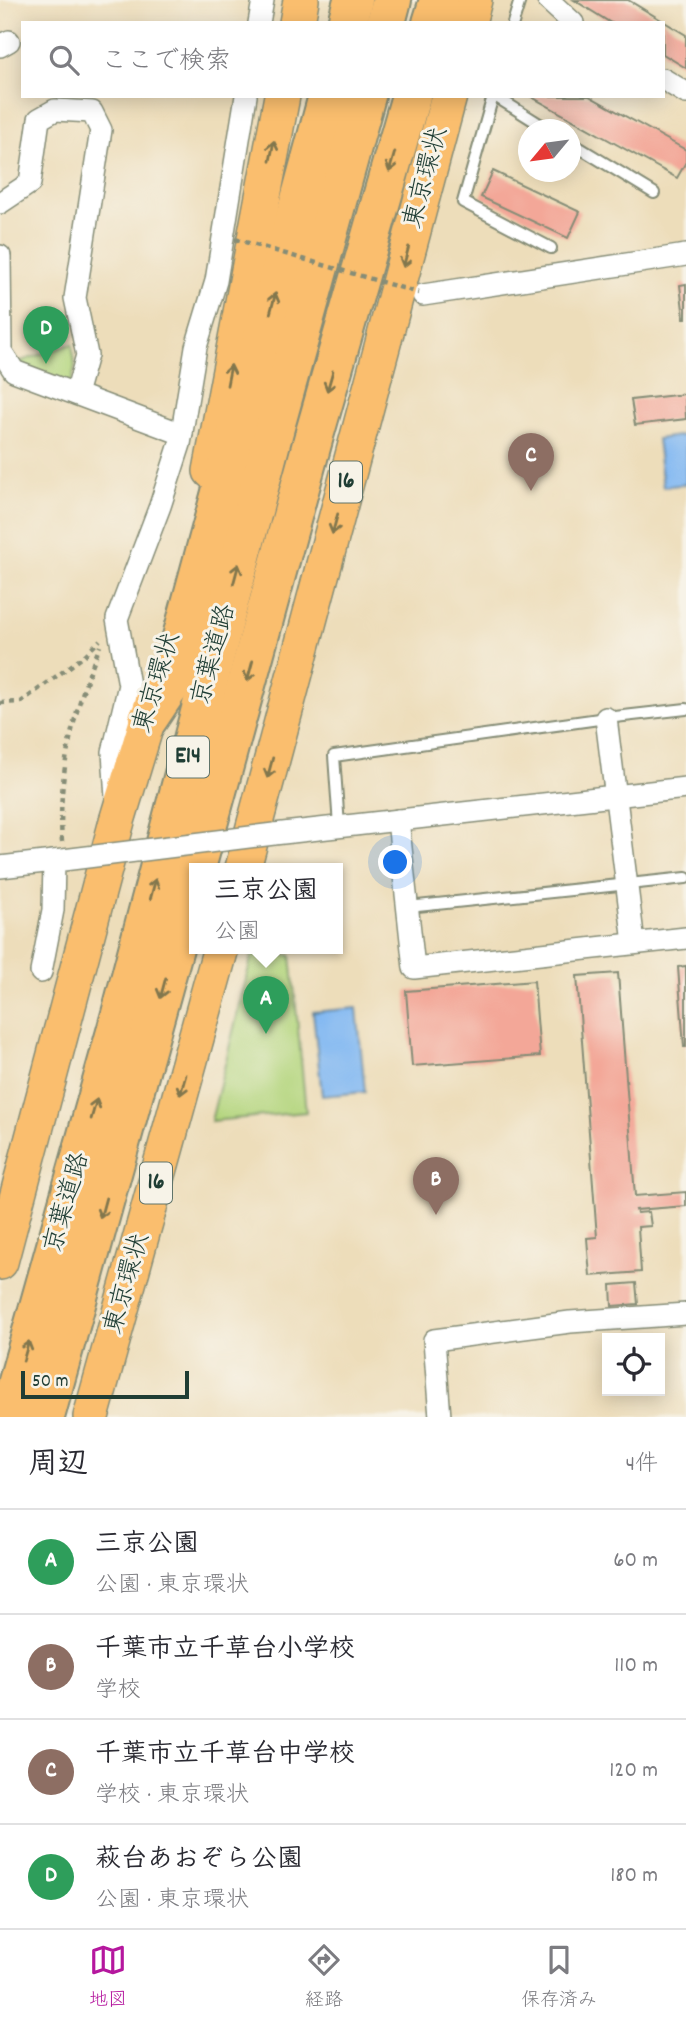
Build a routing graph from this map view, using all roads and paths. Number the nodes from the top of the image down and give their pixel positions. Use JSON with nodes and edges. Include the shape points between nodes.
{"nodes":[{"id":1,"x":263,"y":0,"type":"edge"},
{"id":2,"x":301,"y":0,"type":"edge"},
{"id":3,"x":353,"y":0,"type":"edge"},
{"id":4,"x":392,"y":0,"type":"edge"},
{"id":5,"x":439,"y":0,"type":"edge"},
{"id":6,"x":474,"y":0,"type":"edge"},
{"id":7,"x":520,"y":0,"type":"edge"},
{"id":8,"x":548,"y":0,"type":"edge"},
{"id":9,"x":259,"y":21,"type":"edge"},
{"id":10,"x":297,"y":21,"type":"edge"},
{"id":11,"x":348,"y":21,"type":"edge"},
{"id":12,"x":387,"y":21,"type":"edge"},
{"id":13,"x":433,"y":21,"type":"edge"},
{"id":14,"x":469,"y":21,"type":"edge"},
{"id":15,"x":514,"y":21,"type":"edge"},
{"id":16,"x":571,"y":21,"type":"edge"},
{"id":17,"x":665,"y":80,"type":"edge"},
{"id":18,"x":686,"y":93,"type":"edge"},
{"id":19,"x":246,"y":98,"type":"edge"},
{"id":20,"x":282,"y":98,"type":"edge"},
{"id":21,"x":327,"y":98,"type":"edge"},
{"id":22,"x":365,"y":98,"type":"edge"},
{"id":23,"x":410,"y":98,"type":"edge"},
{"id":24,"x":448,"y":98,"type":"edge"},
{"id":25,"x":493,"y":98,"type":"edge"},
{"id":26,"x":497,"y":98,"type":"edge"},
{"id":27,"x":531,"y":119,"type":"edge"},
{"id":28,"x":581,"y":149,"type":"edge"},
{"id":29,"x":654,"y":193,"type":"dead end"},
{"id":30,"x":0,"y":203,"type":"edge"},
{"id":31,"x":235,"y":239,"type":"dead end"},
{"id":32,"x":551,"y":248,"type":"dead end"},
{"id":33,"x":686,"y":255,"type":"edge"},
{"id":34,"x":0,"y":256,"type":"edge"},
{"id":35,"x":421,"y":294,"type":"joint"},
{"id":36,"x":76,"y":394,"type":"junction"},
{"id":37,"x":182,"y":434,"type":"junction"},
{"id":38,"x":0,"y":703,"type":"edge"},
{"id":39,"x":686,"y":709,"type":"edge"},
{"id":40,"x":606,"y":718,"type":"junction"},
{"id":41,"x":148,"y":719,"type":"junction"},
{"id":42,"x":686,"y":788,"type":"edge"},
{"id":43,"x":616,"y":796,"type":"junction"},
{"id":44,"x":398,"y":820,"type":"junction"},
{"id":45,"x":117,"y":821,"type":"junction"},
{"id":46,"x":340,"y":826,"type":"junction"},
{"id":47,"x":59,"y":861,"type":"junction"},
{"id":48,"x":197,"y":863,"type":"edge"},
{"id":49,"x":244,"y":863,"type":"edge"},
{"id":50,"x":0,"y":867,"type":"edge"},
{"id":51,"x":686,"y":878,"type":"edge"},
{"id":52,"x":626,"y":884,"type":"junction"},
{"id":53,"x":189,"y":893,"type":"edge"},
{"id":54,"x":408,"y":907,"type":"junction"},
{"id":55,"x":686,"y":938,"type":"edge"},
{"id":56,"x":634,"y":943,"type":"junction"},
{"id":57,"x":219,"y":954,"type":"edge"},
{"id":58,"x":41,"y":972,"type":"dead end"},
{"id":59,"x":0,"y":1262,"type":"edge"},
{"id":60,"x":686,"y":1314,"type":"edge"},
{"id":61,"x":8,"y":1417,"type":"edge"},
{"id":62,"x":45,"y":1417,"type":"edge"},
{"id":63,"x":91,"y":1417,"type":"edge"},
{"id":64,"x":440,"y":1417,"type":"edge"}],
"edges":[{"from":1,"to":9,"type":"street"},
{"from":2,"to":10,"type":"highway"},
{"from":3,"to":11,"type":"highway"},
{"from":4,"to":12,"type":"highway"},
{"from":5,"to":13,"type":"highway"},
{"from":6,"to":14,"type":"highway"},
{"from":7,"to":15,"type":"lane"},
{"from":8,"to":16,"type":"street"},
{"from":17,"to":18,"type":"street"},
{"from":19,"to":37,"type":"street","via":[[216,281],[196,347]]},
{"from":41,"to":20,"type":"highway","name":"東京環状","one_way":true,"via":[[201,521]]},
{"from":41,"to":21,"type":"highway","one_way":true,"via":[[168,689]]},
{"from":61,"to":22,"type":"highway","name":"京葉道路","number":"E14","one_way":true,"via":[[121,1014]]},
{"from":23,"to":48,"type":"highway","name":"京葉道路","number":"E14","one_way":true},
{"from":24,"to":49,"type":"highway","name":"東京環状","number":"16","one_way":true},
{"from":25,"to":32,"type":"lane","via":[[463,202]]},
{"from":26,"to":27,"type":"lane"},
{"from":28,"to":29,"type":"lane"},
{"from":30,"to":36,"type":"street","via":[[30,183],[39,119],[55,110],[92,112],[101,130],[75,298],[87,355]]},
{"from":31,"to":35,"type":"path","bridge":true},
{"from":33,"to":35,"type":"street"},
{"from":34,"to":36,"type":"street","via":[[1,351],[15,371]]},
{"from":36,"to":37,"type":"street"},
{"from":37,"to":45,"type":"street","via":[[117,619],[129,685],[113,752]]},
{"from":38,"to":47,"type":"path","via":[[21,702],[105,635],[79,707],[62,783]]},
{"from":39,"to":40,"type":"lane"},
{"from":40,"to":43,"type":"street"},
{"from":40,"to":46,"type":"lane","via":[[334,756]]},
{"from":41,"to":45,"type":"highway","name":"東京環状"},
{"from":42,"to":43,"type":"street"},
{"from":43,"to":44,"type":"street"},
{"from":43,"to":52,"type":"street"},
{"from":44,"to":46,"type":"street"},
{"from":44,"to":54,"type":"street"},
{"from":45,"to":59,"type":"highway","name":"東京環状"},
{"from":46,"to":47,"type":"street","bridge":true},
{"from":47,"to":50,"type":"street"},
{"from":47,"to":58,"type":"street"},
{"from":51,"to":52,"type":"lane"},
{"from":52,"to":54,"type":"lane"},
{"from":52,"to":56,"type":"street"},
{"from":53,"to":62,"type":"highway","name":"京葉道路","one_way":true},
{"from":54,"to":56,"type":"street","via":[[414,968]]},
{"from":55,"to":56,"type":"street"},
{"from":57,"to":63,"type":"highway","name":"東京環状","number":"16","one_way":true},
{"from":60,"to":64,"type":"street","via":[[570,1322],[434,1340]]}]}
